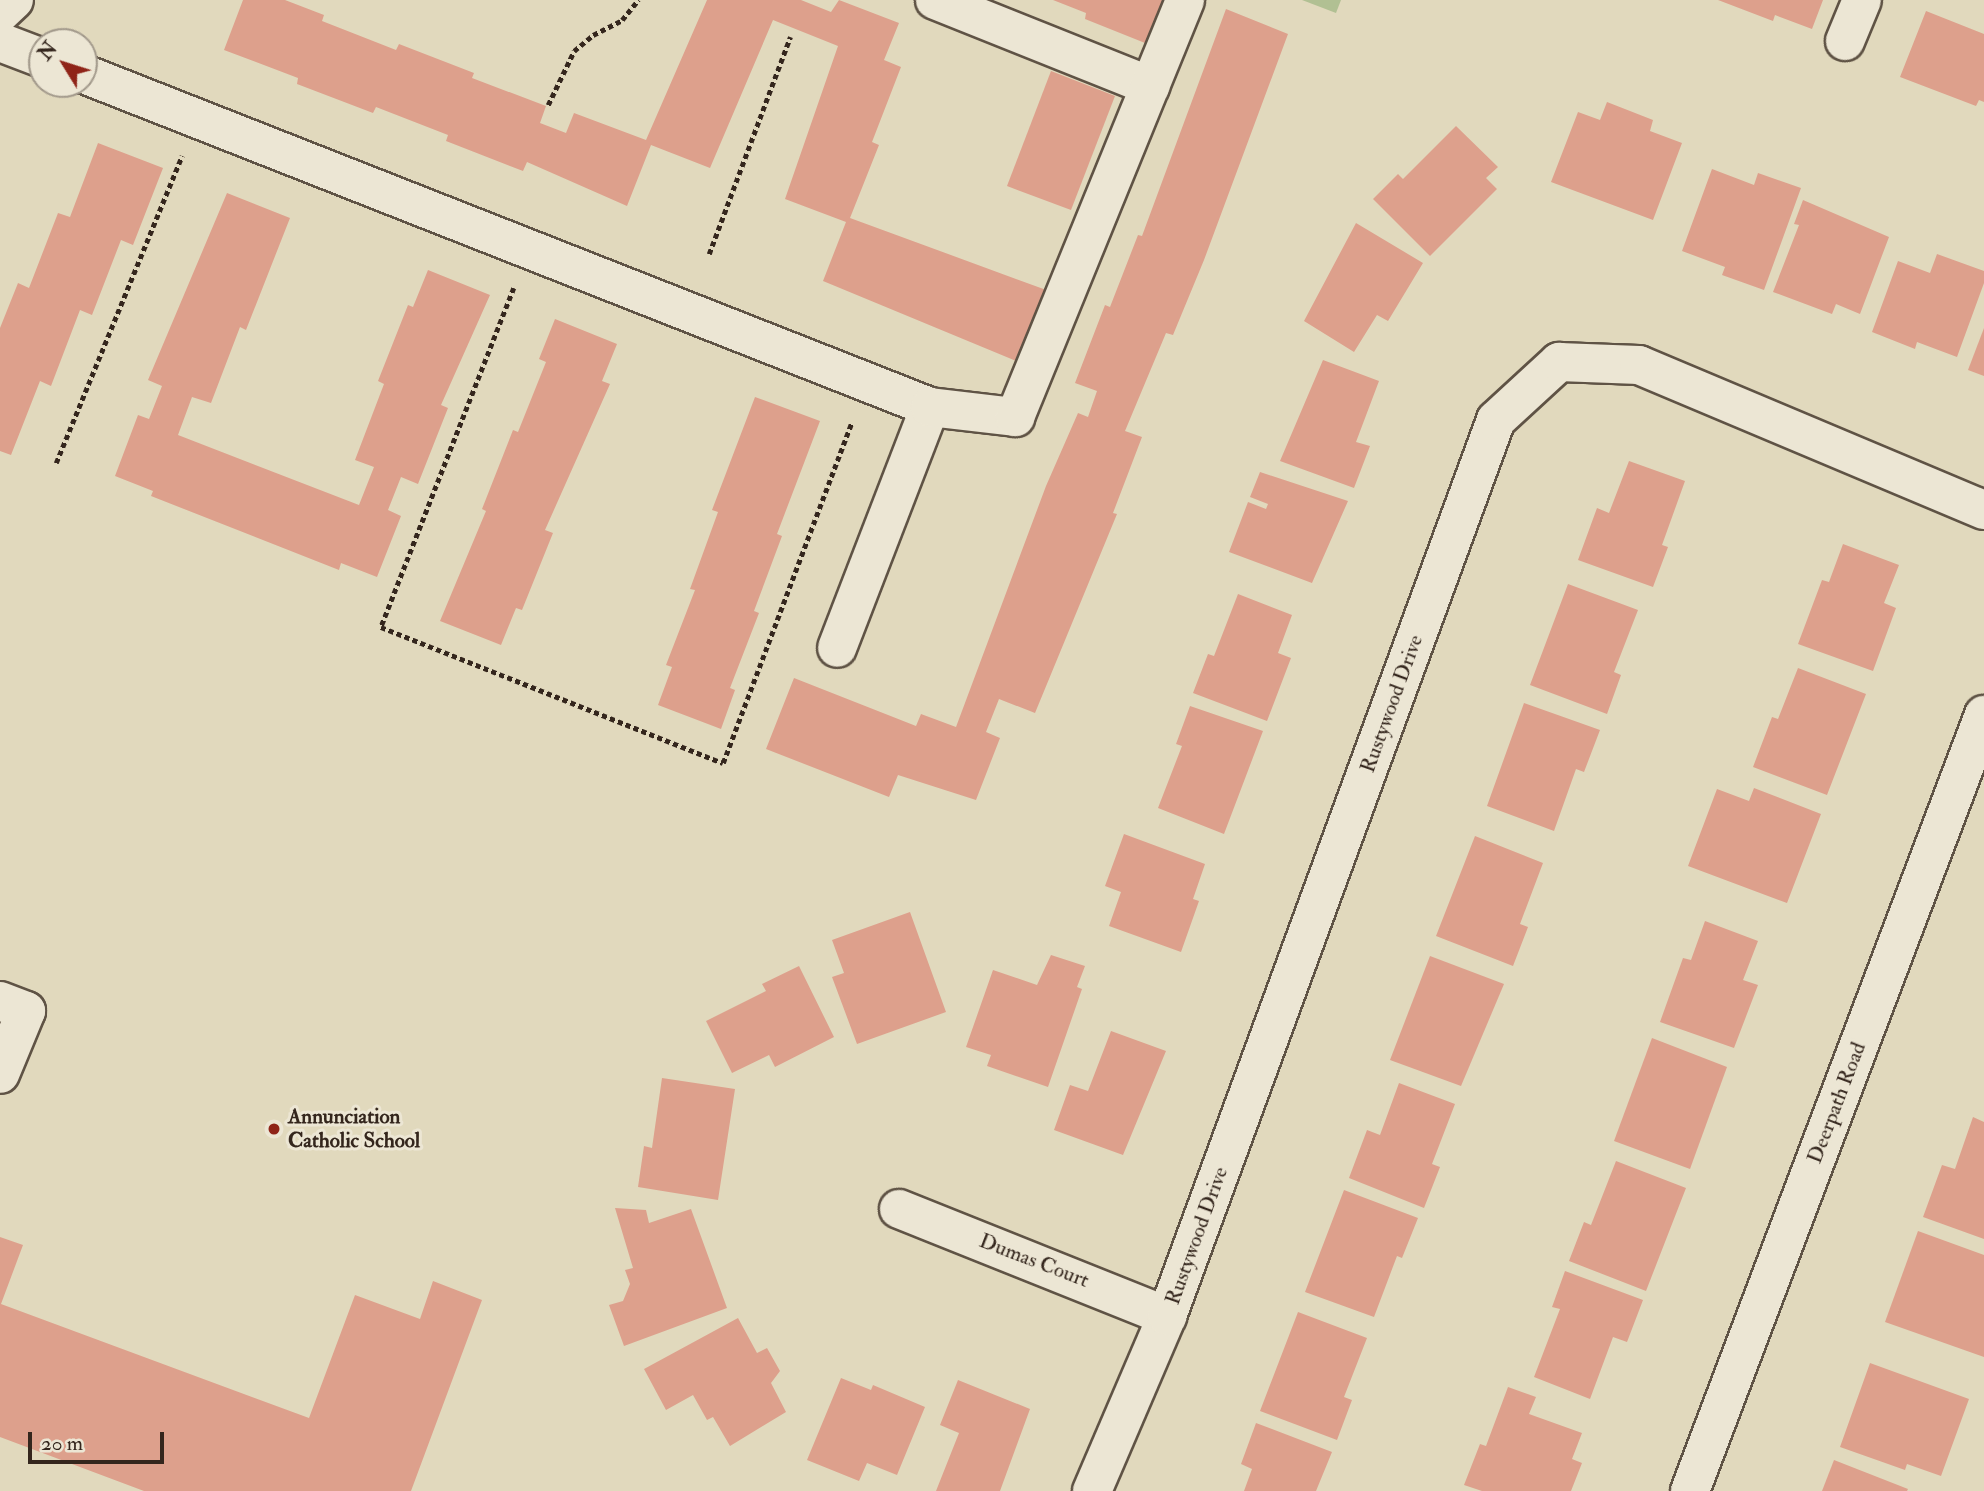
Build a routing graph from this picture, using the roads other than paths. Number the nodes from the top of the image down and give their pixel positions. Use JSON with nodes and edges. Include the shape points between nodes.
{"nodes":[{"id":1,"x":14,"y":0,"type":"edge"},
{"id":2,"x":935,"y":0,"type":"edge"},
{"id":3,"x":1185,"y":0,"type":"edge"},
{"id":4,"x":1862,"y":0,"type":"edge"},
{"id":5,"x":0,"y":13,"type":"edge"},
{"id":6,"x":1846,"y":41,"type":"dead end"},
{"id":7,"x":0,"y":42,"type":"edge"},
{"id":8,"x":28,"y":53,"type":"edge"},
{"id":9,"x":98,"y":80,"type":"edge"},
{"id":10,"x":1150,"y":86,"type":"junction"},
{"id":11,"x":930,"y":407,"type":"junction"},
{"id":12,"x":1984,"y":510,"type":"edge"},
{"id":13,"x":837,"y":648,"type":"dead end"},
{"id":14,"x":1984,"y":715,"type":"edge"},
{"id":15,"x":0,"y":1001,"type":"edge"},
{"id":16,"x":0,"y":1074,"type":"edge"},
{"id":17,"x":899,"y":1209,"type":"dead end"},
{"id":18,"x":1167,"y":1316,"type":"junction"},
{"id":19,"x":1092,"y":1491,"type":"edge"},
{"id":20,"x":1690,"y":1491,"type":"edge"}],
"edges":[{"from":1,"to":5,"type":"street"},
{"from":2,"to":10,"type":"street"},
{"from":3,"to":10,"type":"street"},
{"from":4,"to":6,"type":"street"},
{"from":7,"to":8,"type":"street"},
{"from":9,"to":11,"type":"street"},
{"from":10,"to":11,"type":"street","via":[[1015,417]]},
{"from":11,"to":13,"type":"street"},
{"from":12,"to":18,"type":"street","name":"Rustywood Drive","via":[[1639,365],[1559,362],[1496,420]]},
{"from":14,"to":20,"type":"street","name":"Deerpath Road"},
{"from":15,"to":16,"type":"street","via":[[26,1011]]},
{"from":17,"to":18,"type":"street","name":"Dumas Court"},
{"from":18,"to":19,"type":"street","name":"Rustywood Drive"}]}
